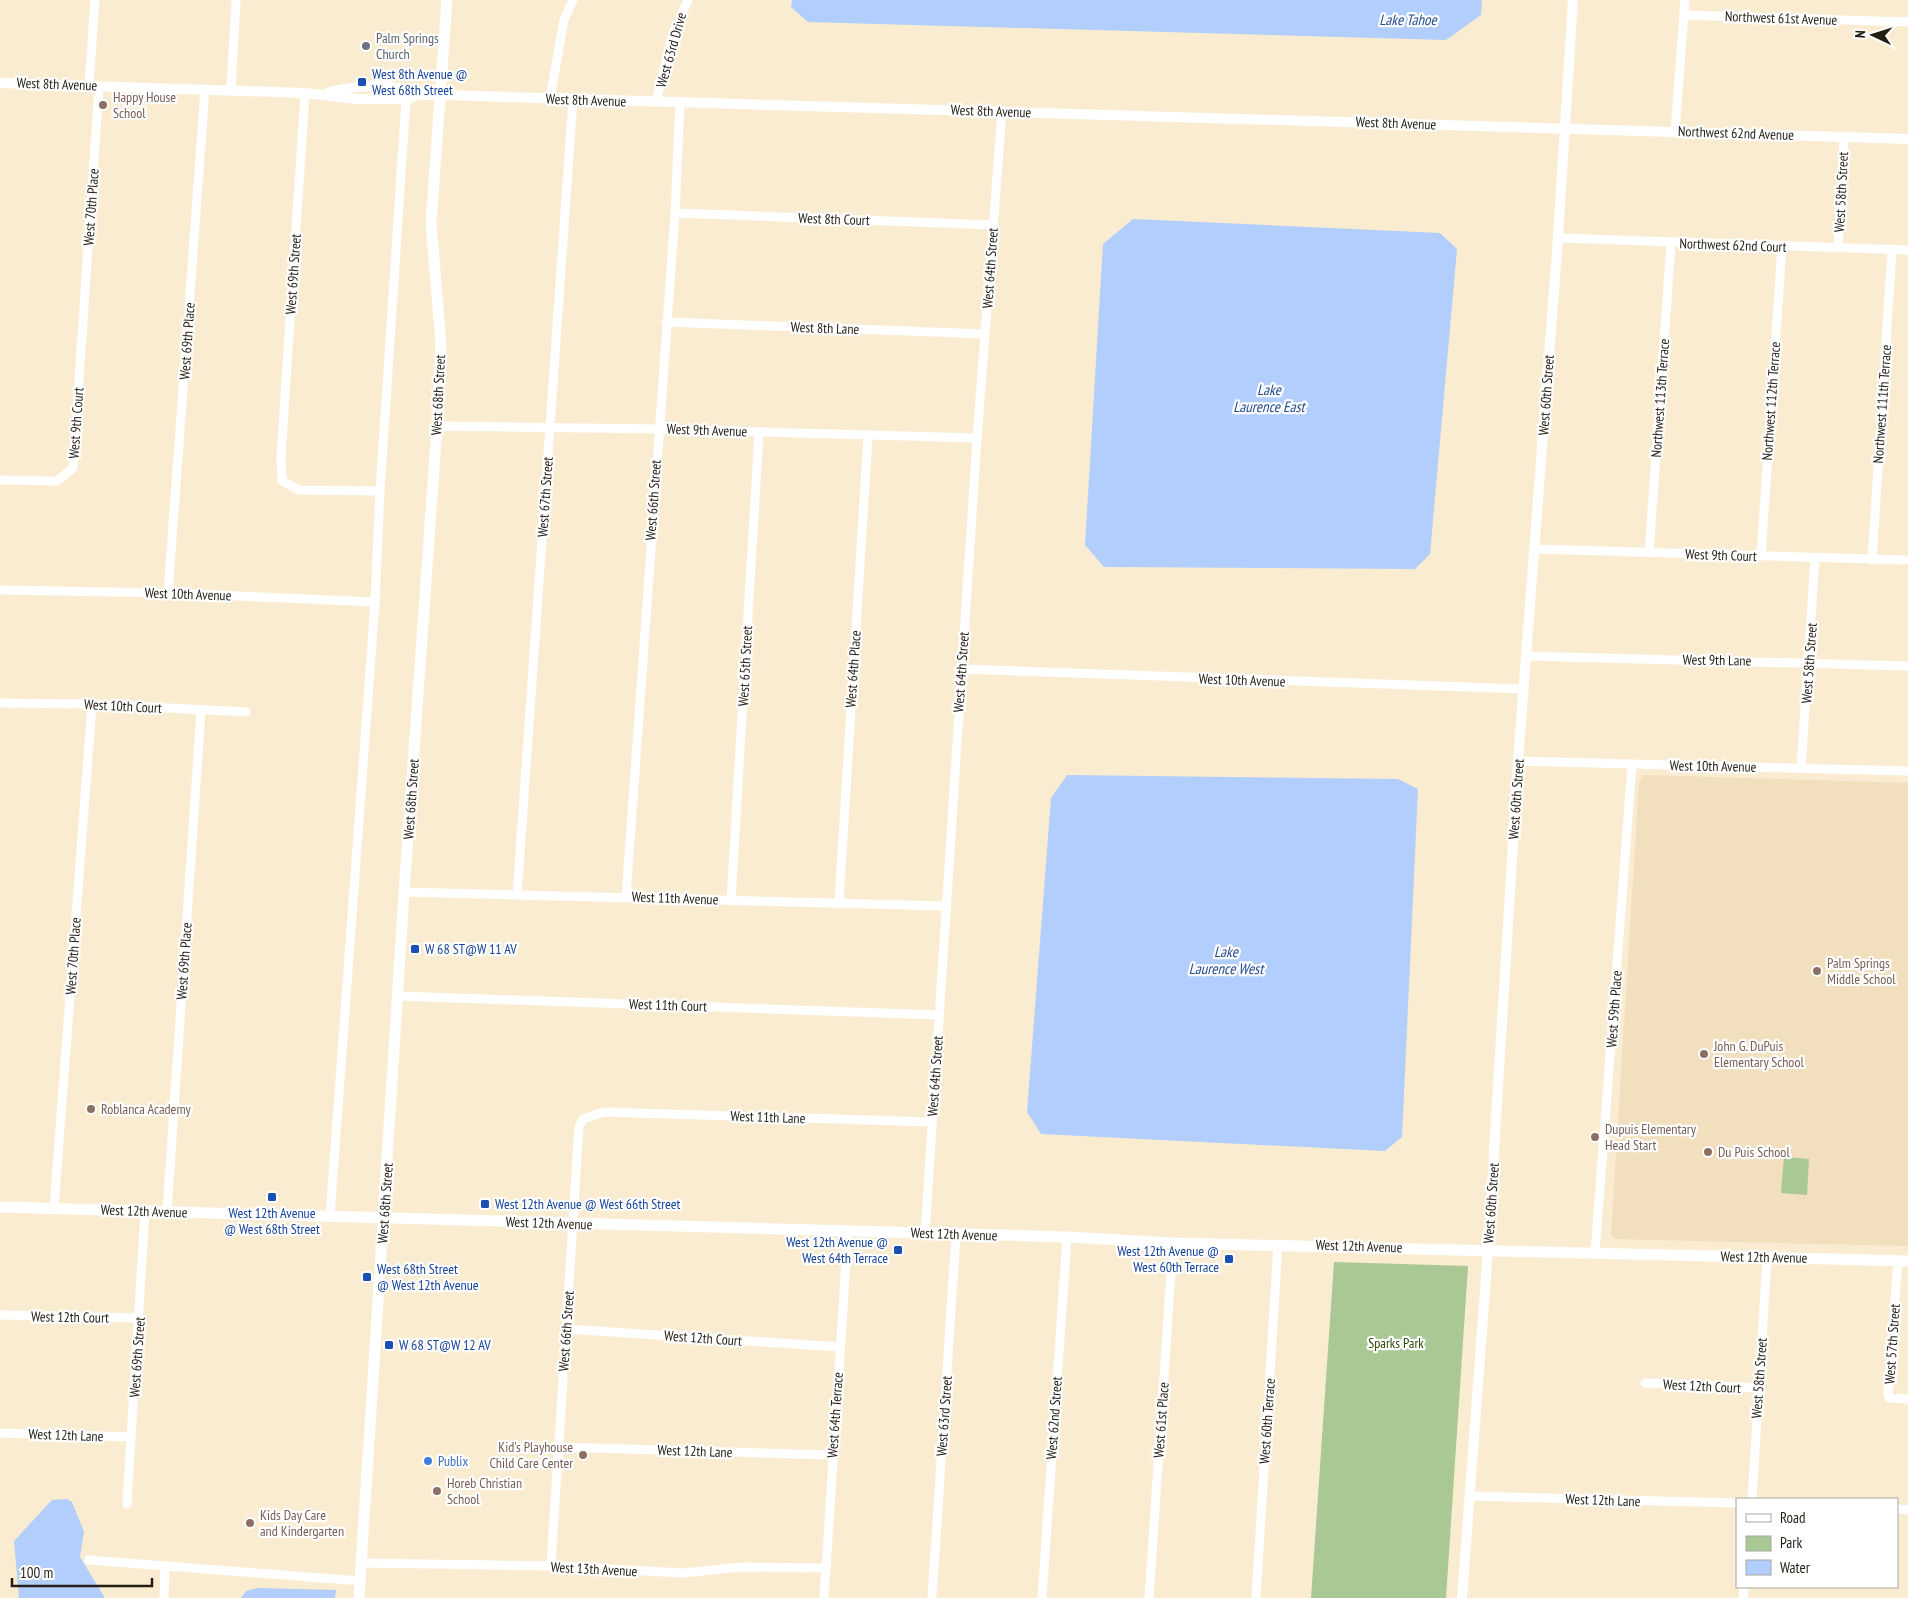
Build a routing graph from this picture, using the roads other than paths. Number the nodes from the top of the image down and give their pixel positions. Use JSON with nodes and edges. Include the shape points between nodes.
{"nodes":[{"id":1,"x":95,"y":0,"type":"edge"},
{"id":2,"x":236,"y":0,"type":"edge"},
{"id":3,"x":573,"y":0,"type":"edge"},
{"id":4,"x":688,"y":0,"type":"edge"},
{"id":5,"x":1572,"y":0,"type":"edge"},
{"id":6,"x":1685,"y":0,"type":"edge"},
{"id":7,"x":448,"y":1,"type":"edge"},
{"id":8,"x":1684,"y":15,"type":"junction"},
{"id":9,"x":1908,"y":22,"type":"edge"},
{"id":10,"x":0,"y":83,"type":"edge"},
{"id":11,"x":94,"y":85,"type":"junction"},
{"id":12,"x":205,"y":89,"type":"junction"},
{"id":13,"x":231,"y":89,"type":"junction"},
{"id":14,"x":305,"y":93,"type":"junction"},
{"id":15,"x":324,"y":93,"type":"junction"},
{"id":16,"x":418,"y":95,"type":"junction"},
{"id":17,"x":441,"y":95,"type":"junction"},
{"id":18,"x":550,"y":98,"type":"junction"},
{"id":19,"x":406,"y":99,"type":"junction"},
{"id":20,"x":573,"y":99,"type":"junction"},
{"id":21,"x":656,"y":102,"type":"junction"},
{"id":22,"x":680,"y":102,"type":"junction"},
{"id":23,"x":1002,"y":111,"type":"junction"},
{"id":24,"x":1564,"y":128,"type":"junction"},
{"id":25,"x":1675,"y":131,"type":"junction"},
{"id":26,"x":1844,"y":137,"type":"junction"},
{"id":27,"x":1908,"y":139,"type":"edge"},
{"id":28,"x":675,"y":213,"type":"junction"},
{"id":29,"x":993,"y":225,"type":"junction"},
{"id":30,"x":1558,"y":238,"type":"junction"},
{"id":31,"x":1671,"y":243,"type":"junction"},
{"id":32,"x":1782,"y":246,"type":"junction"},
{"id":33,"x":1838,"y":248,"type":"junction"},
{"id":34,"x":1892,"y":249,"type":"junction"},
{"id":35,"x":1908,"y":250,"type":"edge"},
{"id":36,"x":666,"y":322,"type":"junction"},
{"id":37,"x":83,"y":329,"type":"joint"},
{"id":38,"x":985,"y":334,"type":"junction"},
{"id":39,"x":437,"y":426,"type":"junction"},
{"id":40,"x":550,"y":429,"type":"junction"},
{"id":41,"x":658,"y":429,"type":"junction"},
{"id":42,"x":759,"y":432,"type":"junction"},
{"id":43,"x":868,"y":435,"type":"junction"},
{"id":44,"x":977,"y":438,"type":"junction"},
{"id":45,"x":0,"y":480,"type":"edge"},
{"id":46,"x":380,"y":491,"type":"junction"},
{"id":47,"x":1535,"y":549,"type":"junction"},
{"id":48,"x":1649,"y":553,"type":"junction"},
{"id":49,"x":1761,"y":556,"type":"junction"},
{"id":50,"x":1815,"y":558,"type":"junction"},
{"id":51,"x":1872,"y":560,"type":"junction"},
{"id":52,"x":1908,"y":560,"type":"edge"},
{"id":53,"x":0,"y":590,"type":"edge"},
{"id":54,"x":168,"y":593,"type":"junction"},
{"id":55,"x":375,"y":602,"type":"junction"},
{"id":56,"x":1526,"y":656,"type":"junction"},
{"id":57,"x":1809,"y":662,"type":"junction"},
{"id":58,"x":1908,"y":666,"type":"edge"},
{"id":59,"x":962,"y":669,"type":"junction"},
{"id":60,"x":1523,"y":689,"type":"junction"},
{"id":61,"x":0,"y":703,"type":"edge"},
{"id":62,"x":92,"y":704,"type":"junction"},
{"id":63,"x":201,"y":710,"type":"junction"},
{"id":64,"x":246,"y":712,"type":"dead end"},
{"id":65,"x":1518,"y":762,"type":"junction"},
{"id":66,"x":1632,"y":765,"type":"junction"},
{"id":67,"x":1801,"y":767,"type":"junction"},
{"id":68,"x":1908,"y":771,"type":"edge"},
{"id":69,"x":404,"y":892,"type":"junction"},
{"id":70,"x":517,"y":894,"type":"junction"},
{"id":71,"x":626,"y":897,"type":"junction"},
{"id":72,"x":732,"y":900,"type":"junction"},
{"id":73,"x":839,"y":903,"type":"junction"},
{"id":74,"x":946,"y":906,"type":"junction"},
{"id":75,"x":398,"y":996,"type":"junction"},
{"id":76,"x":939,"y":1015,"type":"junction"},
{"id":77,"x":604,"y":1112,"type":"joint"},
{"id":78,"x":932,"y":1122,"type":"junction"},
{"id":79,"x":0,"y":1207,"type":"edge"},
{"id":80,"x":54,"y":1208,"type":"junction"},
{"id":81,"x":145,"y":1211,"type":"junction"},
{"id":82,"x":168,"y":1212,"type":"junction"},
{"id":83,"x":330,"y":1216,"type":"junction"},
{"id":84,"x":384,"y":1218,"type":"junction"},
{"id":85,"x":573,"y":1224,"type":"junction"},
{"id":86,"x":848,"y":1231,"type":"junction"},
{"id":87,"x":925,"y":1233,"type":"junction"},
{"id":88,"x":956,"y":1234,"type":"junction"},
{"id":89,"x":1067,"y":1237,"type":"junction"},
{"id":90,"x":1173,"y":1243,"type":"junction"},
{"id":91,"x":1278,"y":1244,"type":"junction"},
{"id":92,"x":1488,"y":1250,"type":"junction"},
{"id":93,"x":1595,"y":1253,"type":"junction"},
{"id":94,"x":1767,"y":1257,"type":"junction"},
{"id":95,"x":1903,"y":1261,"type":"edge"},
{"id":96,"x":0,"y":1315,"type":"edge"},
{"id":97,"x":139,"y":1318,"type":"junction"},
{"id":98,"x":566,"y":1329,"type":"junction"},
{"id":99,"x":840,"y":1347,"type":"junction"},
{"id":100,"x":1645,"y":1383,"type":"dead end"},
{"id":101,"x":1758,"y":1388,"type":"junction"},
{"id":102,"x":1908,"y":1399,"type":"edge"},
{"id":103,"x":0,"y":1433,"type":"edge"},
{"id":104,"x":131,"y":1437,"type":"junction"},
{"id":105,"x":557,"y":1447,"type":"junction"},
{"id":106,"x":833,"y":1456,"type":"junction"},
{"id":107,"x":1470,"y":1496,"type":"junction"},
{"id":108,"x":1752,"y":1498,"type":"edge"},
{"id":109,"x":1736,"y":1503,"type":"edge"},
{"id":110,"x":128,"y":1504,"type":"dead end"},
{"id":111,"x":89,"y":1560,"type":"dead end"},
{"id":112,"x":362,"y":1563,"type":"junction"},
{"id":113,"x":551,"y":1566,"type":"junction"},
{"id":114,"x":165,"y":1567,"type":"junction"},
{"id":115,"x":826,"y":1568,"type":"junction"},
{"id":116,"x":361,"y":1581,"type":"junction"},
{"id":117,"x":164,"y":1598,"type":"edge"},
{"id":118,"x":359,"y":1598,"type":"edge"},
{"id":119,"x":824,"y":1598,"type":"edge"},
{"id":120,"x":932,"y":1598,"type":"edge"},
{"id":121,"x":1042,"y":1598,"type":"edge"},
{"id":122,"x":1149,"y":1598,"type":"edge"},
{"id":123,"x":1256,"y":1598,"type":"edge"},
{"id":124,"x":1462,"y":1598,"type":"edge"}],
"edges":[{"from":1,"to":11,"type":"street","name":"West 70th Place"},
{"from":2,"to":13,"type":"street"},
{"from":3,"to":18,"type":"street","via":[[564,20]]},
{"from":4,"to":21,"type":"street","name":"West 63rd Drive","via":[[672,36]]},
{"from":5,"to":24,"type":"street","name":"West 60th Street"},
{"from":6,"to":8,"type":"street"},
{"from":7,"to":17,"type":"main road","name":"West 68th Street"},
{"from":8,"to":9,"type":"street","name":"Northwest 61st Avenue"},
{"from":8,"to":25,"type":"street"},
{"from":10,"to":11,"type":"street","name":"West 8th Avenue"},
{"from":11,"to":12,"type":"street","name":"West 8th Avenue"},
{"from":11,"to":37,"type":"street","name":"West 70th Place"},
{"from":12,"to":13,"type":"street","name":"West 8th Avenue"},
{"from":12,"to":54,"type":"street","name":"West 69th Place"},
{"from":13,"to":14,"type":"street","name":"West 8th Avenue"},
{"from":14,"to":15,"type":"street","name":"West 8th Avenue"},
{"from":14,"to":46,"type":"street","name":"West 69th Street","via":[[282,481],[299,490]]},
{"from":15,"to":16,"type":"street","name":"West 8th Avenue","via":[[357,86],[406,88]]},
{"from":15,"to":19,"type":"street","name":"West 8th Avenue","via":[[355,99]]},
{"from":16,"to":17,"type":"street","name":"West 8th Avenue"},
{"from":16,"to":19,"type":"street","name":"West 8th Avenue"},
{"from":17,"to":18,"type":"street","name":"West 8th Avenue"},
{"from":17,"to":39,"type":"main road","name":"West 68th Street","via":[[431,223],[441,344]]},
{"from":18,"to":20,"type":"street","name":"West 8th Avenue"},
{"from":19,"to":46,"type":"street"},
{"from":20,"to":21,"type":"street","name":"West 8th Avenue"},
{"from":20,"to":40,"type":"street","name":"West 67th Street"},
{"from":21,"to":22,"type":"street","name":"West 8th Avenue"},
{"from":22,"to":23,"type":"street","name":"West 8th Avenue"},
{"from":22,"to":28,"type":"street","name":"West 66th Street"},
{"from":23,"to":24,"type":"street","name":"West 8th Avenue"},
{"from":23,"to":29,"type":"street","name":"West 64th Street"},
{"from":24,"to":25,"type":"street","name":"Northwest 62nd Avenue"},
{"from":24,"to":30,"type":"street","name":"West 60th Street"},
{"from":25,"to":26,"type":"street","name":"Northwest 62nd Avenue"},
{"from":26,"to":27,"type":"street","name":"Northwest 62nd Avenue"},
{"from":26,"to":33,"type":"street","name":"West 58th Street"},
{"from":28,"to":29,"type":"street","name":"West 8th Court"},
{"from":28,"to":36,"type":"street","name":"West 66th Street"},
{"from":29,"to":38,"type":"street","name":"West 64th Street"},
{"from":30,"to":31,"type":"street","name":"Northwest 62nd Court"},
{"from":30,"to":47,"type":"street","name":"West 60th Street"},
{"from":31,"to":32,"type":"street","name":"Northwest 62nd Court"},
{"from":31,"to":48,"type":"street","name":"Northwest 113th Terrace"},
{"from":32,"to":33,"type":"street","name":"Northwest 62nd Court"},
{"from":32,"to":49,"type":"street","name":"Northwest 112th Terrace"},
{"from":33,"to":34,"type":"street","name":"Northwest 62nd Court"},
{"from":34,"to":35,"type":"street","name":"Northwest 62nd Court"},
{"from":34,"to":51,"type":"street","name":"Northwest 111th Terrace"},
{"from":36,"to":38,"type":"street","name":"West 8th Lane"},
{"from":36,"to":41,"type":"street","name":"West 66th Street"},
{"from":37,"to":45,"type":"street","name":"West 9th Court","via":[[73,468],[57,481]]},
{"from":38,"to":44,"type":"street","name":"West 64th Street"},
{"from":39,"to":40,"type":"street","name":"West 9th Avenue"},
{"from":39,"to":69,"type":"main road","name":"West 68th Street"},
{"from":40,"to":41,"type":"street","name":"West 9th Avenue"},
{"from":40,"to":70,"type":"street","name":"West 67th Street"},
{"from":41,"to":42,"type":"street","name":"West 9th Avenue"},
{"from":41,"to":71,"type":"street","name":"West 66th Street"},
{"from":42,"to":43,"type":"street","name":"West 9th Avenue"},
{"from":42,"to":72,"type":"street","name":"West 65th Street"},
{"from":43,"to":44,"type":"street","name":"West 9th Avenue"},
{"from":43,"to":73,"type":"street","name":"West 64th Place"},
{"from":44,"to":59,"type":"street","name":"West 64th Street"},
{"from":46,"to":55,"type":"street"},
{"from":47,"to":48,"type":"street","name":"West 9th Court"},
{"from":47,"to":56,"type":"street","name":"West 60th Street"},
{"from":48,"to":49,"type":"street","name":"West 9th Court"},
{"from":49,"to":50,"type":"street","name":"West 9th Court"},
{"from":50,"to":51,"type":"street","name":"West 9th Court"},
{"from":50,"to":57,"type":"street","name":"West 58th Street"},
{"from":51,"to":52,"type":"street","name":"West 9th Court"},
{"from":53,"to":54,"type":"street","name":"West 10th Avenue"},
{"from":54,"to":55,"type":"street","name":"West 10th Avenue"},
{"from":55,"to":83,"type":"street"},
{"from":56,"to":57,"type":"street","name":"West 9th Lane"},
{"from":56,"to":60,"type":"street","name":"West 60th Street"},
{"from":57,"to":58,"type":"street","name":"West 9th Lane"},
{"from":57,"to":67,"type":"street","name":"West 58th Street"},
{"from":59,"to":60,"type":"street","name":"West 10th Avenue"},
{"from":59,"to":74,"type":"street","name":"West 64th Street"},
{"from":60,"to":65,"type":"street","name":"West 60th Street"},
{"from":61,"to":62,"type":"street","name":"West 10th Court"},
{"from":62,"to":63,"type":"street","name":"West 10th Court"},
{"from":62,"to":80,"type":"street","name":"West 70th Place"},
{"from":63,"to":64,"type":"street","name":"West 10th Court"},
{"from":63,"to":82,"type":"street","name":"West 69th Place"},
{"from":65,"to":66,"type":"street","name":"West 10th Avenue"},
{"from":65,"to":92,"type":"street","name":"West 60th Street"},
{"from":66,"to":67,"type":"street","name":"West 10th Avenue"},
{"from":66,"to":93,"type":"street","name":"West 59th Place"},
{"from":67,"to":68,"type":"street","name":"West 10th Avenue"},
{"from":69,"to":70,"type":"street","name":"West 11th Avenue"},
{"from":69,"to":75,"type":"main road","name":"West 68th Street"},
{"from":70,"to":71,"type":"street","name":"West 11th Avenue"},
{"from":71,"to":72,"type":"street","name":"West 11th Avenue"},
{"from":72,"to":73,"type":"street","name":"West 11th Avenue"},
{"from":73,"to":74,"type":"street","name":"West 11th Avenue"},
{"from":74,"to":76,"type":"street","name":"West 64th Street"},
{"from":75,"to":76,"type":"street","name":"West 11th Court"},
{"from":75,"to":84,"type":"main road","name":"West 68th Street"},
{"from":76,"to":78,"type":"street","name":"West 64th Street"},
{"from":77,"to":78,"type":"street","name":"West 11th Lane"},
{"from":77,"to":85,"type":"street","name":"West 66th Street","via":[[583,1119],[579,1127]]},
{"from":78,"to":87,"type":"street","name":"West 64th Street"},
{"from":79,"to":80,"type":"main road","name":"West 12th Avenue"},
{"from":80,"to":81,"type":"main road","name":"West 12th Avenue"},
{"from":81,"to":82,"type":"main road","name":"West 12th Avenue"},
{"from":81,"to":97,"type":"street","name":"West 69th Street"},
{"from":82,"to":83,"type":"main road","name":"West 12th Avenue"},
{"from":83,"to":84,"type":"main road","name":"West 12th Avenue"},
{"from":84,"to":85,"type":"main road","name":"West 12th Avenue"},
{"from":84,"to":112,"type":"main road","name":"West 68th Street"},
{"from":85,"to":86,"type":"main road","name":"West 12th Avenue"},
{"from":85,"to":98,"type":"street","name":"West 66th Street"},
{"from":86,"to":87,"type":"main road","name":"West 12th Avenue"},
{"from":86,"to":99,"type":"street","name":"West 64th Terrace"},
{"from":87,"to":88,"type":"main road","name":"West 12th Avenue"},
{"from":88,"to":89,"type":"main road","name":"West 12th Avenue"},
{"from":88,"to":120,"type":"street","name":"West 63rd Street"},
{"from":89,"to":90,"type":"main road","name":"West 12th Avenue"},
{"from":89,"to":121,"type":"street","name":"West 62nd Street"},
{"from":90,"to":91,"type":"main road","name":"West 12th Avenue"},
{"from":90,"to":122,"type":"street","name":"West 61st Place"},
{"from":91,"to":92,"type":"main road","name":"West 12th Avenue"},
{"from":91,"to":123,"type":"street","name":"West 60th Terrace"},
{"from":92,"to":93,"type":"main road","name":"West 12th Avenue"},
{"from":92,"to":107,"type":"street","name":"West 60th Street"},
{"from":93,"to":94,"type":"main road","name":"West 12th Avenue"},
{"from":94,"to":95,"type":"main road","name":"West 12th Avenue"},
{"from":94,"to":101,"type":"street","name":"West 58th Street"},
{"from":95,"to":102,"type":"street","name":"West 57th Street","via":[[1889,1398]]},
{"from":96,"to":97,"type":"street","name":"West 12th Court"},
{"from":97,"to":104,"type":"street","name":"West 69th Street"},
{"from":98,"to":99,"type":"street","name":"West 12th Court"},
{"from":98,"to":105,"type":"street","name":"West 66th Street"},
{"from":99,"to":106,"type":"street","name":"West 64th Terrace"},
{"from":100,"to":101,"type":"street","name":"West 12th Court"},
{"from":101,"to":108,"type":"street","name":"West 58th Street"},
{"from":103,"to":104,"type":"street","name":"West 12th Lane"},
{"from":104,"to":110,"type":"street","name":"West 69th Street"},
{"from":105,"to":106,"type":"street","name":"West 12th Lane"},
{"from":105,"to":113,"type":"street","name":"West 66th Street"},
{"from":106,"to":115,"type":"street","name":"West 64th Terrace"},
{"from":107,"to":109,"type":"street","name":"West 12th Lane"},
{"from":107,"to":124,"type":"street","name":"West 60th Street"},
{"from":111,"to":114,"type":"street"},
{"from":112,"to":113,"type":"street","name":"West 13th Avenue"},
{"from":112,"to":116,"type":"main road","name":"West 68th Street"},
{"from":113,"to":115,"type":"street","name":"West 13th Avenue","via":[[683,1574],[741,1567]]},
{"from":114,"to":116,"type":"street"},
{"from":114,"to":117,"type":"street"},
{"from":115,"to":119,"type":"street","name":"West 64th Terrace"},
{"from":116,"to":118,"type":"main road","name":"West 68th Street"}]}
